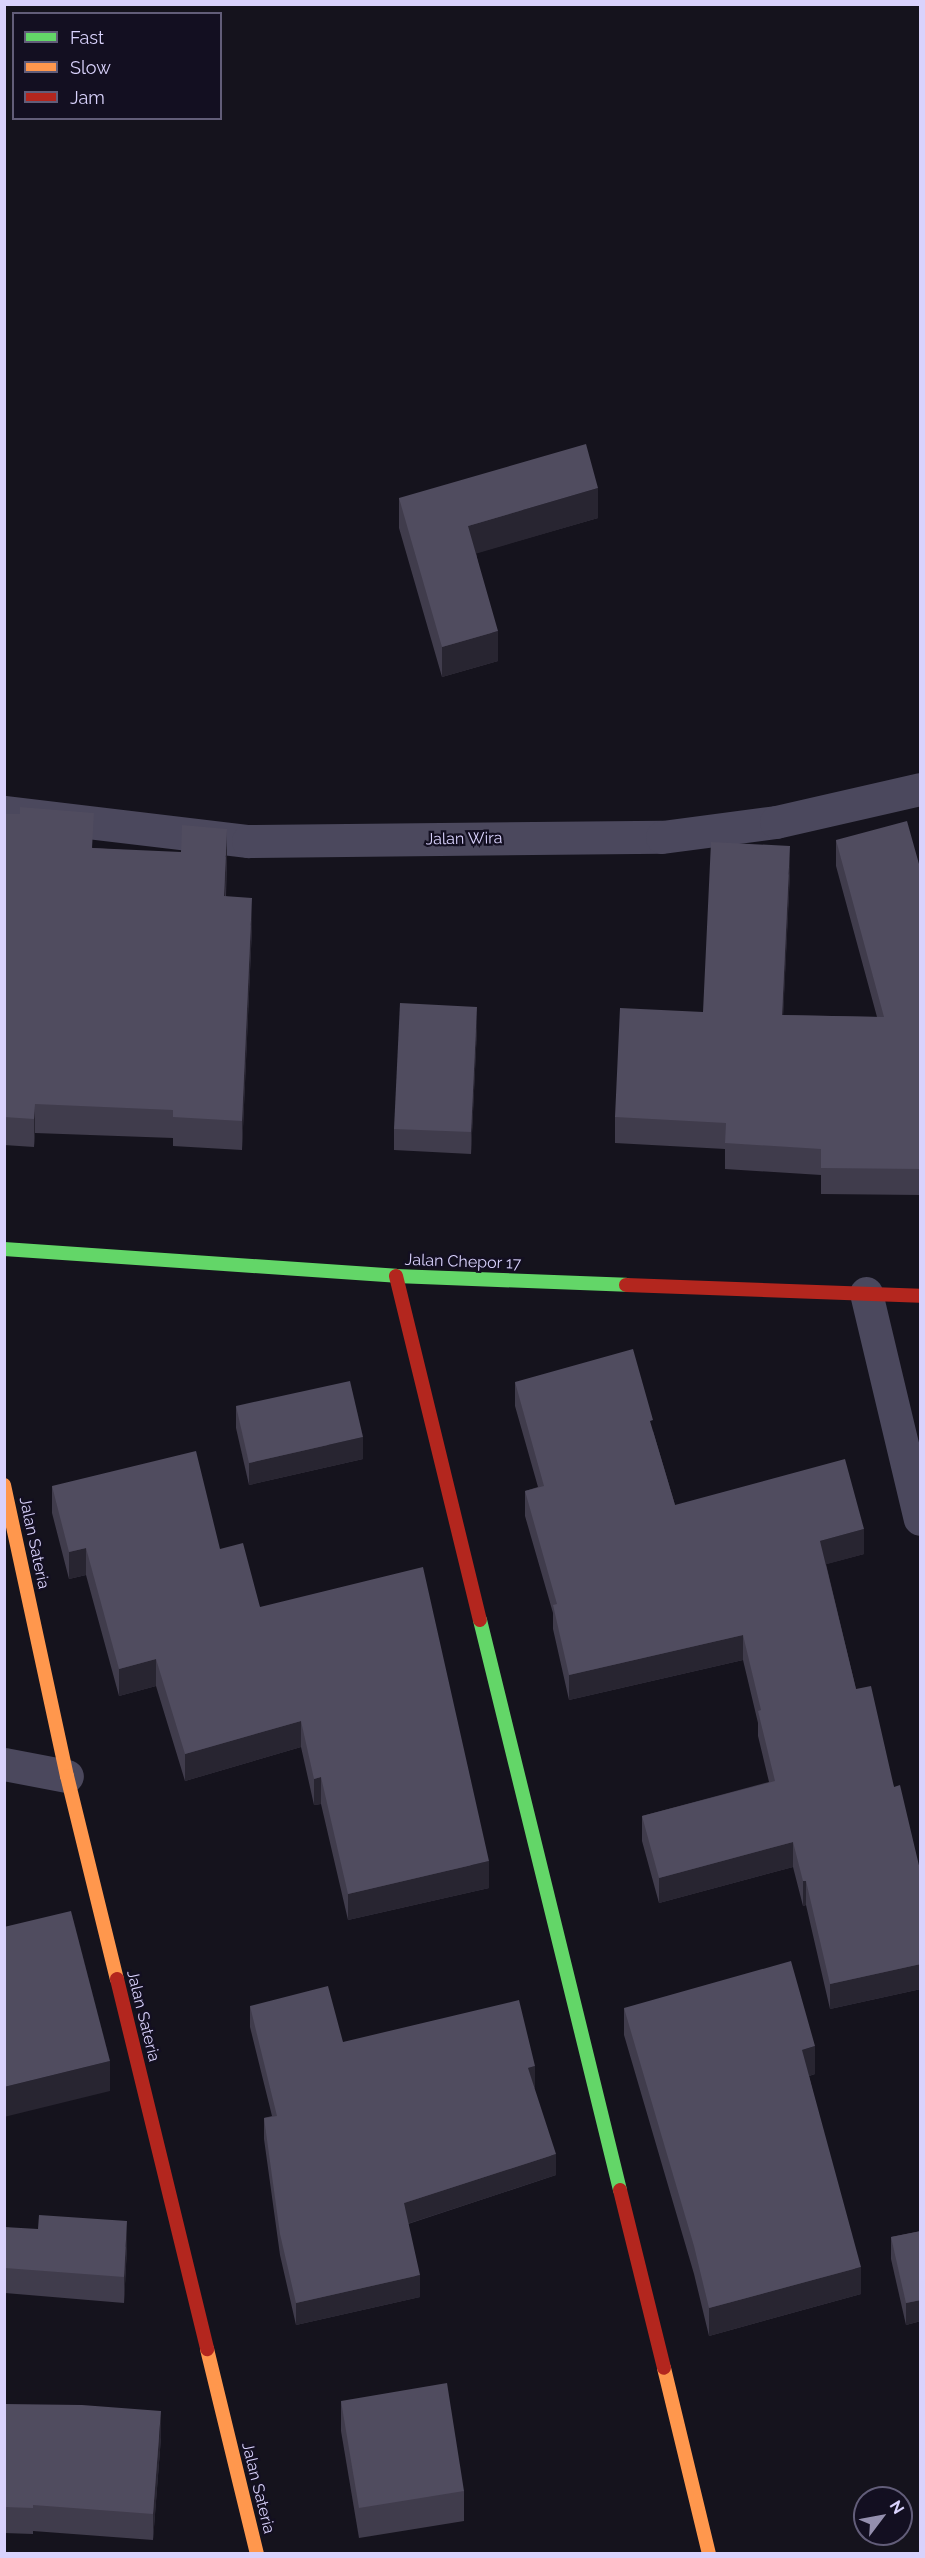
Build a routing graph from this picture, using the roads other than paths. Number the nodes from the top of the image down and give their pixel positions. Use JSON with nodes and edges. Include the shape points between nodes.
{"nodes":[{"id":1,"x":921,"y":789,"type":"edge"},
{"id":2,"x":4,"y":812,"type":"edge"},
{"id":3,"x":4,"y":1249,"type":"edge"},
{"id":4,"x":396,"y":1276,"type":"junction"},
{"id":5,"x":866,"y":1293,"type":"junction"},
{"id":6,"x":921,"y":1296,"type":"edge"},
{"id":7,"x":4,"y":1485,"type":"edge"},
{"id":8,"x":921,"y":1519,"type":"edge"},
{"id":9,"x":4,"y":1764,"type":"edge"},
{"id":10,"x":67,"y":1776,"type":"junction"},
{"id":11,"x":257,"y":2553,"type":"edge"},
{"id":12,"x":710,"y":2553,"type":"edge"}],
"edges":[{"from":1,"to":2,"type":"street","name":"Jalan Wira","via":[[776,822],[662,837],[248,841]]},
{"from":3,"to":4,"type":"street","name":"Jalan Chepor 17"},
{"from":4,"to":5,"type":"street","name":"Jalan Chepor 17"},
{"from":4,"to":12,"type":"street"},
{"from":5,"to":6,"type":"street","name":"Jalan Chepor 17"},
{"from":5,"to":8,"type":"street"},
{"from":7,"to":10,"type":"street","name":"Jalan Sateria"},
{"from":9,"to":10,"type":"street"},
{"from":10,"to":11,"type":"street","name":"Jalan Sateria"}]}
